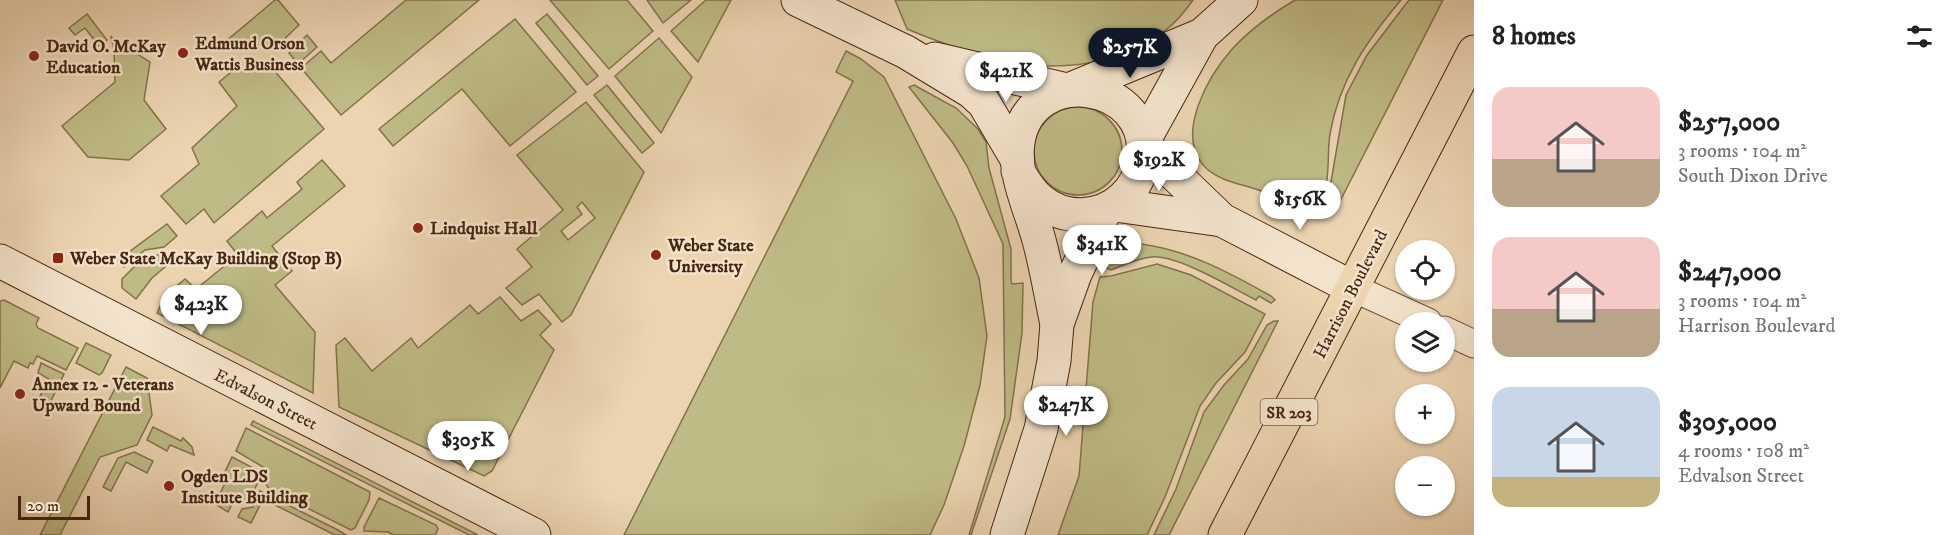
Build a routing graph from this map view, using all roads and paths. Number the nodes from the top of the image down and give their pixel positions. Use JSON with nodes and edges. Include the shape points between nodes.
{"nodes":[{"id":1,"x":798,"y":0,"type":"edge"},
{"id":2,"x":1241,"y":0,"type":"edge"},
{"id":3,"x":1202,"y":35,"type":"junction"},
{"id":4,"x":906,"y":52,"type":"junction"},
{"id":5,"x":1474,"y":52,"type":"edge"},
{"id":6,"x":1069,"y":90,"type":"junction"},
{"id":7,"x":1144,"y":143,"type":"junction"},
{"id":8,"x":1018,"y":165,"type":"junction"},
{"id":9,"x":1110,"y":208,"type":"junction"},
{"id":10,"x":1222,"y":220,"type":"junction"},
{"id":11,"x":0,"y":261,"type":"edge"},
{"id":12,"x":1353,"y":288,"type":"junction"},
{"id":13,"x":1406,"y":312,"type":"edge"},
{"id":14,"x":1057,"y":324,"type":"junction"},
{"id":15,"x":1455,"y":335,"type":"edge"},
{"id":16,"x":1474,"y":344,"type":"edge"},
{"id":17,"x":534,"y":535,"type":"edge"},
{"id":18,"x":1007,"y":535,"type":"edge"},
{"id":19,"x":1225,"y":535,"type":"edge"}],
"edges":[{"from":1,"to":4,"type":"street"},
{"from":2,"to":3,"type":"street"},
{"from":3,"to":6,"type":"street"},
{"from":3,"to":7,"type":"street"},
{"from":4,"to":6,"type":"street"},
{"from":4,"to":8,"type":"street","via":[[984,103]]},
{"from":5,"to":12,"type":"main road","name":"Harrison Boulevard","number":"SR 203"},
{"from":6,"to":7,"type":"street","via":[[1094,90],[1114,99],[1129,112]]},
{"from":6,"to":8,"type":"street","via":[[1042,101],[1028,117],[1019,137]]},
{"from":7,"to":9,"type":"street","via":[[1137,180]]},
{"from":7,"to":10,"type":"street"},
{"from":8,"to":9,"type":"street","via":[[1038,199],[1051,208],[1081,215]]},
{"from":8,"to":14,"type":"street","via":[[1041,246]]},
{"from":9,"to":10,"type":"street"},
{"from":9,"to":14,"type":"street","via":[[1075,274]]},
{"from":10,"to":12,"type":"street"},
{"from":11,"to":17,"type":"street","name":"Edvalson Street"},
{"from":12,"to":13,"type":"street"},
{"from":12,"to":19,"type":"main road","name":"Harrison Boulevard","number":"SR 203"},
{"from":14,"to":18,"type":"street","via":[[1041,429]]},
{"from":15,"to":16,"type":"street"}]}
